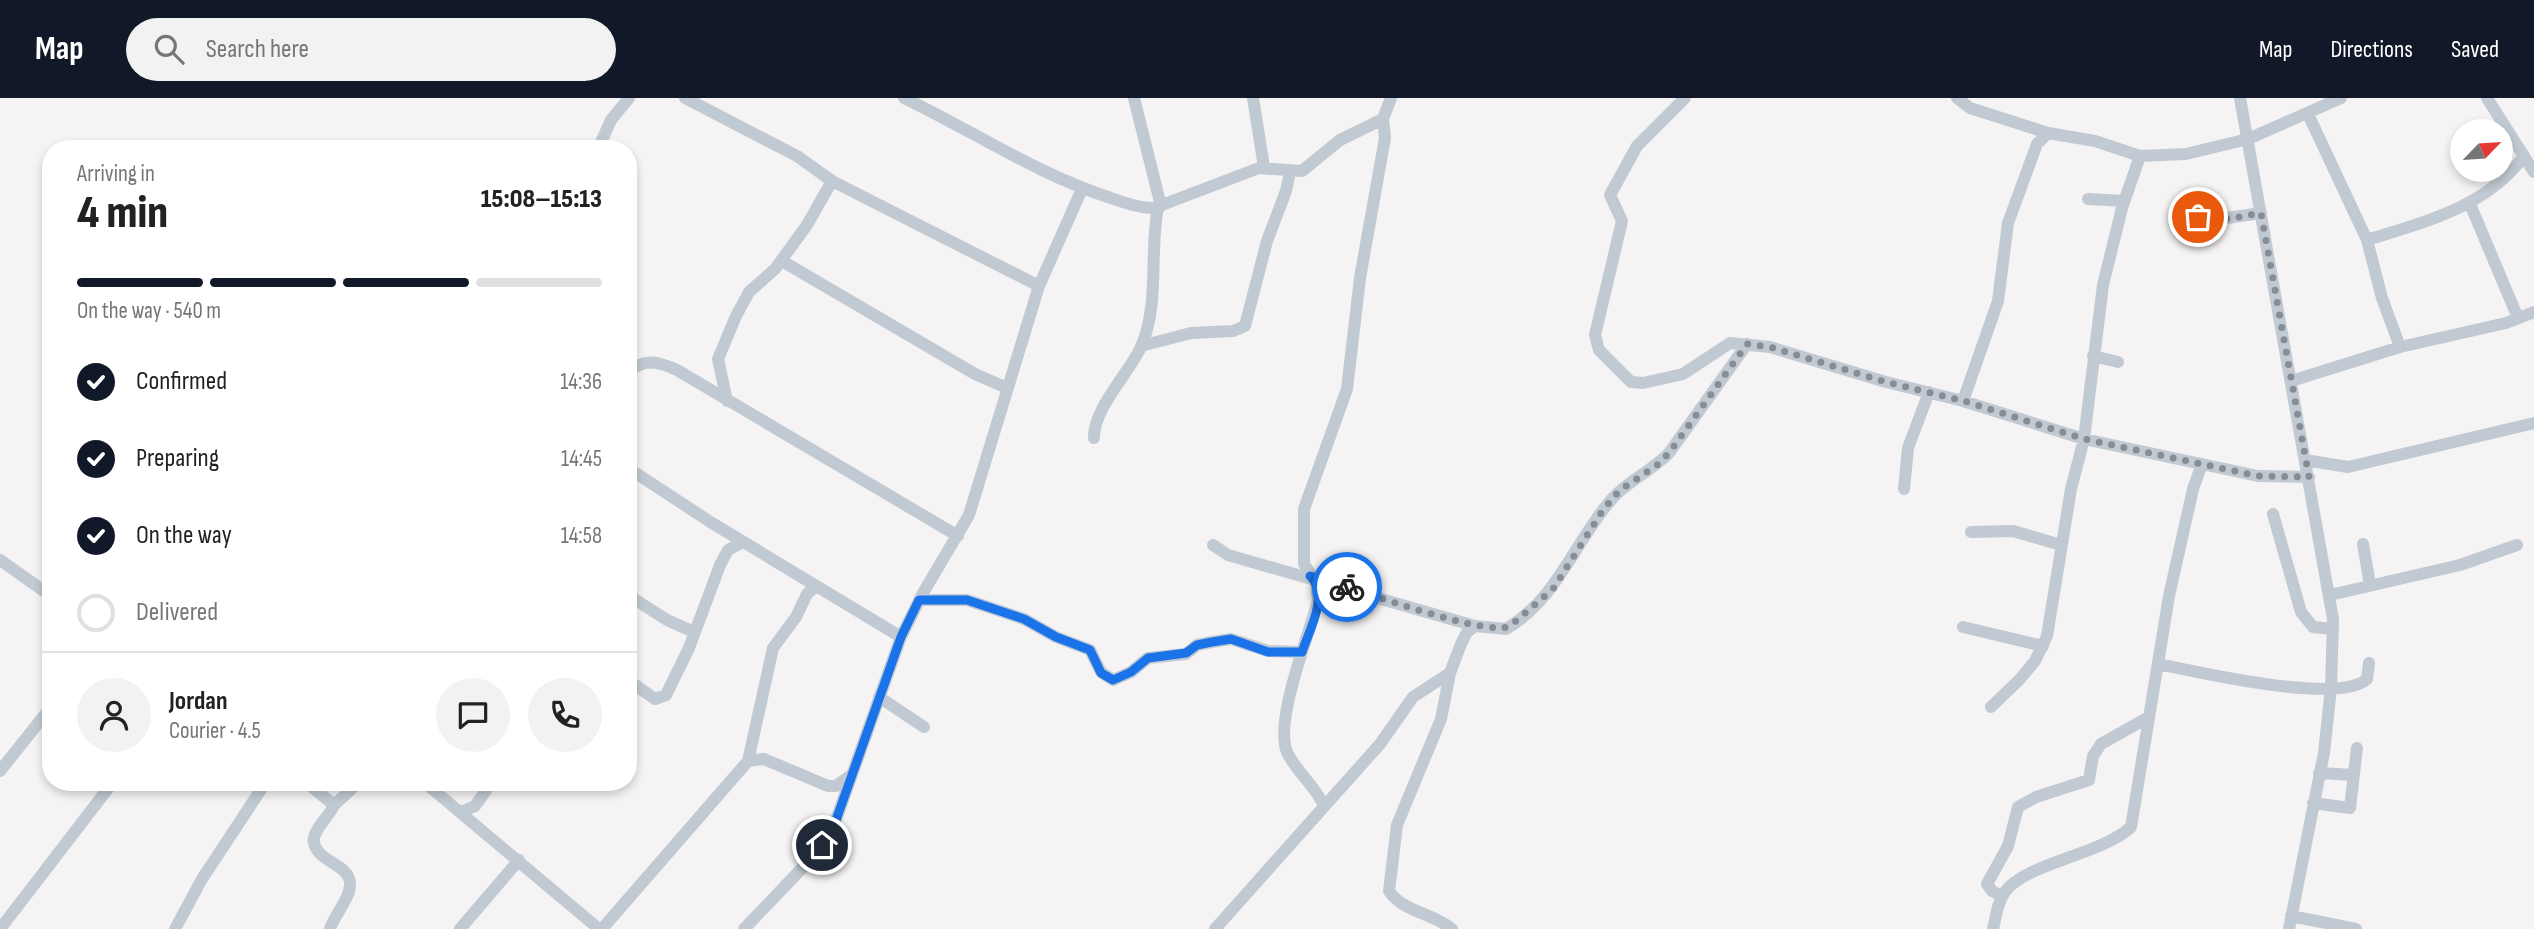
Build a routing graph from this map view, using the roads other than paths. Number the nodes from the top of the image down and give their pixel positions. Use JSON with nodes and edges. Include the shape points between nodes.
{"nodes":[{"id":1,"x":629,"y":98,"type":"edge"},
{"id":2,"x":685,"y":98,"type":"edge"},
{"id":3,"x":904,"y":98,"type":"edge"},
{"id":4,"x":1134,"y":98,"type":"edge"},
{"id":5,"x":1253,"y":98,"type":"edge"},
{"id":6,"x":1391,"y":98,"type":"edge"},
{"id":7,"x":1685,"y":98,"type":"edge"},
{"id":8,"x":1957,"y":98,"type":"edge"},
{"id":9,"x":2240,"y":98,"type":"edge"},
{"id":10,"x":2341,"y":98,"type":"edge"},
{"id":11,"x":2487,"y":98,"type":"edge"},
{"id":12,"x":920,"y":101,"type":"edge"},
{"id":13,"x":2308,"y":114,"type":"junction"},
{"id":14,"x":1383,"y":119,"type":"junction"},
{"id":15,"x":2048,"y":133,"type":"junction"},
{"id":16,"x":2248,"y":139,"type":"junction"},
{"id":17,"x":602,"y":140,"type":"edge"},
{"id":18,"x":2140,"y":156,"type":"junction"},
{"id":19,"x":2524,"y":156,"type":"junction"},
{"id":20,"x":1264,"y":167,"type":"junction"},
{"id":21,"x":1290,"y":172,"type":"junction"},
{"id":22,"x":2534,"y":172,"type":"edge"},
{"id":23,"x":832,"y":181,"type":"junction"},
{"id":24,"x":1082,"y":189,"type":"junction"},
{"id":25,"x":2088,"y":199,"type":"dead end"},
{"id":26,"x":2124,"y":201,"type":"junction"},
{"id":27,"x":2470,"y":204,"type":"junction"},
{"id":28,"x":1159,"y":207,"type":"junction"},
{"id":29,"x":2261,"y":213,"type":"junction"},
{"id":30,"x":2181,"y":214,"type":"dead end"},
{"id":31,"x":2367,"y":240,"type":"junction"},
{"id":32,"x":782,"y":261,"type":"junction"},
{"id":33,"x":1040,"y":286,"type":"junction"},
{"id":34,"x":2534,"y":312,"type":"edge"},
{"id":35,"x":2518,"y":318,"type":"junction"},
{"id":36,"x":1747,"y":344,"type":"junction"},
{"id":37,"x":1141,"y":346,"type":"junction"},
{"id":38,"x":2400,"y":347,"type":"junction"},
{"id":39,"x":2093,"y":356,"type":"junction"},
{"id":40,"x":2118,"y":362,"type":"dead end"},
{"id":41,"x":637,"y":368,"type":"edge"},
{"id":42,"x":2291,"y":381,"type":"junction"},
{"id":43,"x":1007,"y":388,"type":"junction"},
{"id":44,"x":1929,"y":393,"type":"junction"},
{"id":45,"x":727,"y":401,"type":"junction"},
{"id":46,"x":1964,"y":401,"type":"junction"},
{"id":47,"x":2534,"y":423,"type":"edge"},
{"id":48,"x":1094,"y":438,"type":"dead end"},
{"id":49,"x":2084,"y":439,"type":"junction"},
{"id":50,"x":2305,"y":460,"type":"junction"},
{"id":51,"x":2202,"y":464,"type":"junction"},
{"id":52,"x":637,"y":474,"type":"edge"},
{"id":53,"x":2309,"y":477,"type":"junction"},
{"id":54,"x":1904,"y":489,"type":"dead end"},
{"id":55,"x":2273,"y":514,"type":"dead end"},
{"id":56,"x":1971,"y":532,"type":"dead end"},
{"id":57,"x":958,"y":536,"type":"junction"},
{"id":58,"x":743,"y":542,"type":"junction"},
{"id":59,"x":2363,"y":544,"type":"dead end"},
{"id":60,"x":1213,"y":545,"type":"dead end"},
{"id":61,"x":2061,"y":545,"type":"junction"},
{"id":62,"x":2517,"y":545,"type":"dead end"},
{"id":63,"x":0,"y":560,"type":"edge"},
{"id":64,"x":1310,"y":576,"type":"junction"},
{"id":65,"x":2370,"y":585,"type":"junction"},
{"id":66,"x":817,"y":586,"type":"junction"},
{"id":67,"x":42,"y":590,"type":"edge"},
{"id":68,"x":2330,"y":595,"type":"junction"},
{"id":69,"x":919,"y":600,"type":"junction"},
{"id":70,"x":637,"y":601,"type":"edge"},
{"id":71,"x":1475,"y":626,"type":"junction"},
{"id":72,"x":1963,"y":627,"type":"dead end"},
{"id":73,"x":2333,"y":629,"type":"junction"},
{"id":74,"x":694,"y":632,"type":"junction"},
{"id":75,"x":901,"y":637,"type":"junction"},
{"id":76,"x":2043,"y":646,"type":"junction"},
{"id":77,"x":1302,"y":652,"type":"junction"},
{"id":78,"x":2369,"y":663,"type":"dead end"},
{"id":79,"x":2158,"y":664,"type":"junction"},
{"id":80,"x":1450,"y":673,"type":"junction"},
{"id":81,"x":637,"y":686,"type":"edge"},
{"id":82,"x":2331,"y":688,"type":"junction"},
{"id":83,"x":879,"y":696,"type":"junction"},
{"id":84,"x":1991,"y":707,"type":"dead end"},
{"id":85,"x":2149,"y":717,"type":"junction"},
{"id":86,"x":42,"y":718,"type":"edge"},
{"id":87,"x":924,"y":727,"type":"dead end"},
{"id":88,"x":2357,"y":748,"type":"dead end"},
{"id":89,"x":748,"y":761,"type":"junction"},
{"id":90,"x":0,"y":771,"type":"edge"},
{"id":91,"x":2319,"y":773,"type":"junction"},
{"id":92,"x":2354,"y":775,"type":"junction"},
{"id":93,"x":851,"y":776,"type":"junction"},
{"id":94,"x":106,"y":791,"type":"edge"},
{"id":95,"x":260,"y":791,"type":"edge"},
{"id":96,"x":317,"y":791,"type":"edge"},
{"id":97,"x":349,"y":791,"type":"edge"},
{"id":98,"x":435,"y":791,"type":"edge"},
{"id":99,"x":486,"y":791,"type":"edge"},
{"id":100,"x":2313,"y":803,"type":"junction"},
{"id":101,"x":334,"y":805,"type":"junction"},
{"id":102,"x":1324,"y":806,"type":"junction"},
{"id":103,"x":461,"y":812,"type":"junction"},
{"id":104,"x":519,"y":860,"type":"junction"},
{"id":105,"x":2002,"y":896,"type":"junction"},
{"id":106,"x":2290,"y":922,"type":"edge"},
{"id":107,"x":0,"y":929,"type":"edge"},
{"id":108,"x":175,"y":929,"type":"edge"},
{"id":109,"x":330,"y":929,"type":"edge"},
{"id":110,"x":460,"y":929,"type":"edge"},
{"id":111,"x":601,"y":929,"type":"edge"},
{"id":112,"x":744,"y":929,"type":"edge"},
{"id":113,"x":1215,"y":929,"type":"edge"},
{"id":114,"x":1452,"y":929,"type":"edge"},
{"id":115,"x":1993,"y":929,"type":"edge"},
{"id":116,"x":2356,"y":929,"type":"edge"}],
"edges":[{"from":1,"to":17,"type":"street"},
{"from":2,"to":23,"type":"street","via":[[797,156]]},
{"from":3,"to":12,"type":"street"},
{"from":4,"to":28,"type":"street"},
{"from":5,"to":20,"type":"street"},
{"from":6,"to":14,"type":"street"},
{"from":7,"to":36,"type":"street","via":[[1637,146],[1611,189],[1610,198],[1622,226],[1595,342],[1632,382],[1643,383],[1683,374],[1730,343]]},
{"from":8,"to":15,"type":"street","via":[[1970,108]]},
{"from":9,"to":16,"type":"street"},
{"from":10,"to":13,"type":"street"},
{"from":11,"to":19,"type":"street"},
{"from":12,"to":24,"type":"street","via":[[1026,163]]},
{"from":13,"to":16,"type":"street"},
{"from":13,"to":31,"type":"street"},
{"from":14,"to":21,"type":"street","via":[[1340,140],[1309,168]]},
{"from":14,"to":64,"type":"street","via":[[1385,138],[1360,278],[1347,389],[1304,509],[1304,564]]},
{"from":15,"to":18,"type":"street","via":[[2095,141]]},
{"from":15,"to":46,"type":"street","via":[[2037,144],[2008,223],[1997,301]]},
{"from":16,"to":18,"type":"street","via":[[2186,154]]},
{"from":16,"to":29,"type":"street"},
{"from":18,"to":26,"type":"street"},
{"from":19,"to":22,"type":"street"},
{"from":19,"to":27,"type":"street","via":[[2513,171]]},
{"from":20,"to":21,"type":"street"},
{"from":20,"to":28,"type":"street"},
{"from":21,"to":37,"type":"street","via":[[1245,326]]},
{"from":23,"to":32,"type":"street"},
{"from":23,"to":33,"type":"street"},
{"from":24,"to":28,"type":"street","via":[[1142,208]]},
{"from":24,"to":33,"type":"street"},
{"from":25,"to":26,"type":"street"},
{"from":26,"to":39,"type":"street","via":[[2103,285]]},
{"from":27,"to":31,"type":"street"},
{"from":27,"to":35,"type":"street"},
{"from":28,"to":37,"type":"street","via":[[1152,306]]},
{"from":29,"to":30,"type":"street","via":[[2213,220]]},
{"from":29,"to":42,"type":"street"},
{"from":31,"to":38,"type":"street"},
{"from":32,"to":43,"type":"street","via":[[975,374]]},
{"from":32,"to":45,"type":"street","via":[[749,292],[718,359]]},
{"from":33,"to":43,"type":"street"},
{"from":34,"to":35,"type":"street"},
{"from":35,"to":38,"type":"street"},
{"from":36,"to":44,"type":"street"},
{"from":36,"to":71,"type":"street","via":[[1669,453],[1619,491],[1603,510],[1553,589],[1506,629]]},
{"from":37,"to":48,"type":"street","via":[[1106,402]]},
{"from":38,"to":42,"type":"street"},
{"from":39,"to":40,"type":"street"},
{"from":39,"to":49,"type":"street"},
{"from":41,"to":45,"type":"street","via":[[659,361]]},
{"from":42,"to":50,"type":"street"},
{"from":43,"to":57,"type":"street","via":[[969,515]]},
{"from":44,"to":46,"type":"street"},
{"from":44,"to":54,"type":"street","via":[[1909,448]]},
{"from":45,"to":57,"type":"street"},
{"from":46,"to":49,"type":"street"},
{"from":47,"to":50,"type":"street","via":[[2348,467]]},
{"from":49,"to":51,"type":"street"},
{"from":49,"to":61,"type":"street"},
{"from":50,"to":53,"type":"street"},
{"from":51,"to":53,"type":"street","via":[[2258,476]]},
{"from":51,"to":79,"type":"street","via":[[2181,537]]},
{"from":52,"to":58,"type":"street"},
{"from":53,"to":68,"type":"street"},
{"from":55,"to":73,"type":"street","via":[[2301,612],[2313,627]]},
{"from":56,"to":61,"type":"street","via":[[2013,531]]},
{"from":57,"to":69,"type":"street"},
{"from":58,"to":66,"type":"street"},
{"from":58,"to":74,"type":"street","via":[[728,550]]},
{"from":59,"to":65,"type":"street"},
{"from":60,"to":64,"type":"street","via":[[1228,555]]},
{"from":61,"to":76,"type":"street"},
{"from":62,"to":65,"type":"street","via":[[2460,565]]},
{"from":63,"to":67,"type":"street"},
{"from":64,"to":71,"type":"street"},
{"from":64,"to":77,"type":"street","via":[[1318,587],[1318,600]]},
{"from":65,"to":68,"type":"street"},
{"from":66,"to":75,"type":"street"},
{"from":66,"to":89,"type":"street","via":[[807,594],[773,649]]},
{"from":68,"to":73,"type":"street"},
{"from":69,"to":75,"type":"street"},
{"from":69,"to":77,"type":"street","via":[[967,600],[1024,619],[1090,650],[1101,673],[1113,680],[1148,658],[1186,653],[1197,645],[1231,639],[1268,652]]},
{"from":70,"to":74,"type":"street"},
{"from":71,"to":80,"type":"street","via":[[1467,632]]},
{"from":72,"to":76,"type":"street"},
{"from":73,"to":82,"type":"street"},
{"from":74,"to":81,"type":"street","via":[[663,698],[655,699]]},
{"from":75,"to":83,"type":"street"},
{"from":76,"to":84,"type":"street","via":[[2021,679]]},
{"from":77,"to":102,"type":"street","via":[[1283,737],[1293,763],[1314,786]]},
{"from":78,"to":82,"type":"street","via":[[2367,679],[2358,685]]},
{"from":79,"to":82,"type":"street","via":[[2259,684]]},
{"from":79,"to":85,"type":"street"},
{"from":80,"to":102,"type":"street","via":[[1413,697],[1380,744]]},
{"from":80,"to":114,"type":"street","via":[[1441,719],[1397,825],[1389,891],[1403,905]]},
{"from":82,"to":91,"type":"street"},
{"from":83,"to":87,"type":"street"},
{"from":83,"to":93,"type":"street"},
{"from":85,"to":105,"type":"street","via":[[2131,827],[2106,843],[2016,882]]},
{"from":85,"to":105,"type":"street","via":[[2101,744],[2093,756],[2089,780],[2036,796],[2018,807],[2008,846],[1987,884]]},
{"from":86,"to":90,"type":"street"},
{"from":88,"to":92,"type":"street"},
{"from":89,"to":93,"type":"street","via":[[764,760],[828,786]]},
{"from":89,"to":111,"type":"street"},
{"from":91,"to":92,"type":"street"},
{"from":91,"to":100,"type":"street"},
{"from":92,"to":100,"type":"street","via":[[2349,809]]},
{"from":93,"to":112,"type":"street","via":[[829,838]]},
{"from":94,"to":107,"type":"street"},
{"from":95,"to":108,"type":"street"},
{"from":96,"to":101,"type":"street"},
{"from":97,"to":101,"type":"street"},
{"from":98,"to":103,"type":"street"},
{"from":99,"to":103,"type":"street","via":[[475,806]]},
{"from":100,"to":106,"type":"street"},
{"from":101,"to":109,"type":"street","via":[[313,838],[318,853],[348,875],[350,884]]},
{"from":102,"to":113,"type":"street"},
{"from":103,"to":104,"type":"street"},
{"from":104,"to":110,"type":"street"},
{"from":104,"to":111,"type":"street"},
{"from":105,"to":115,"type":"street"},
{"from":106,"to":116,"type":"street"}]}
